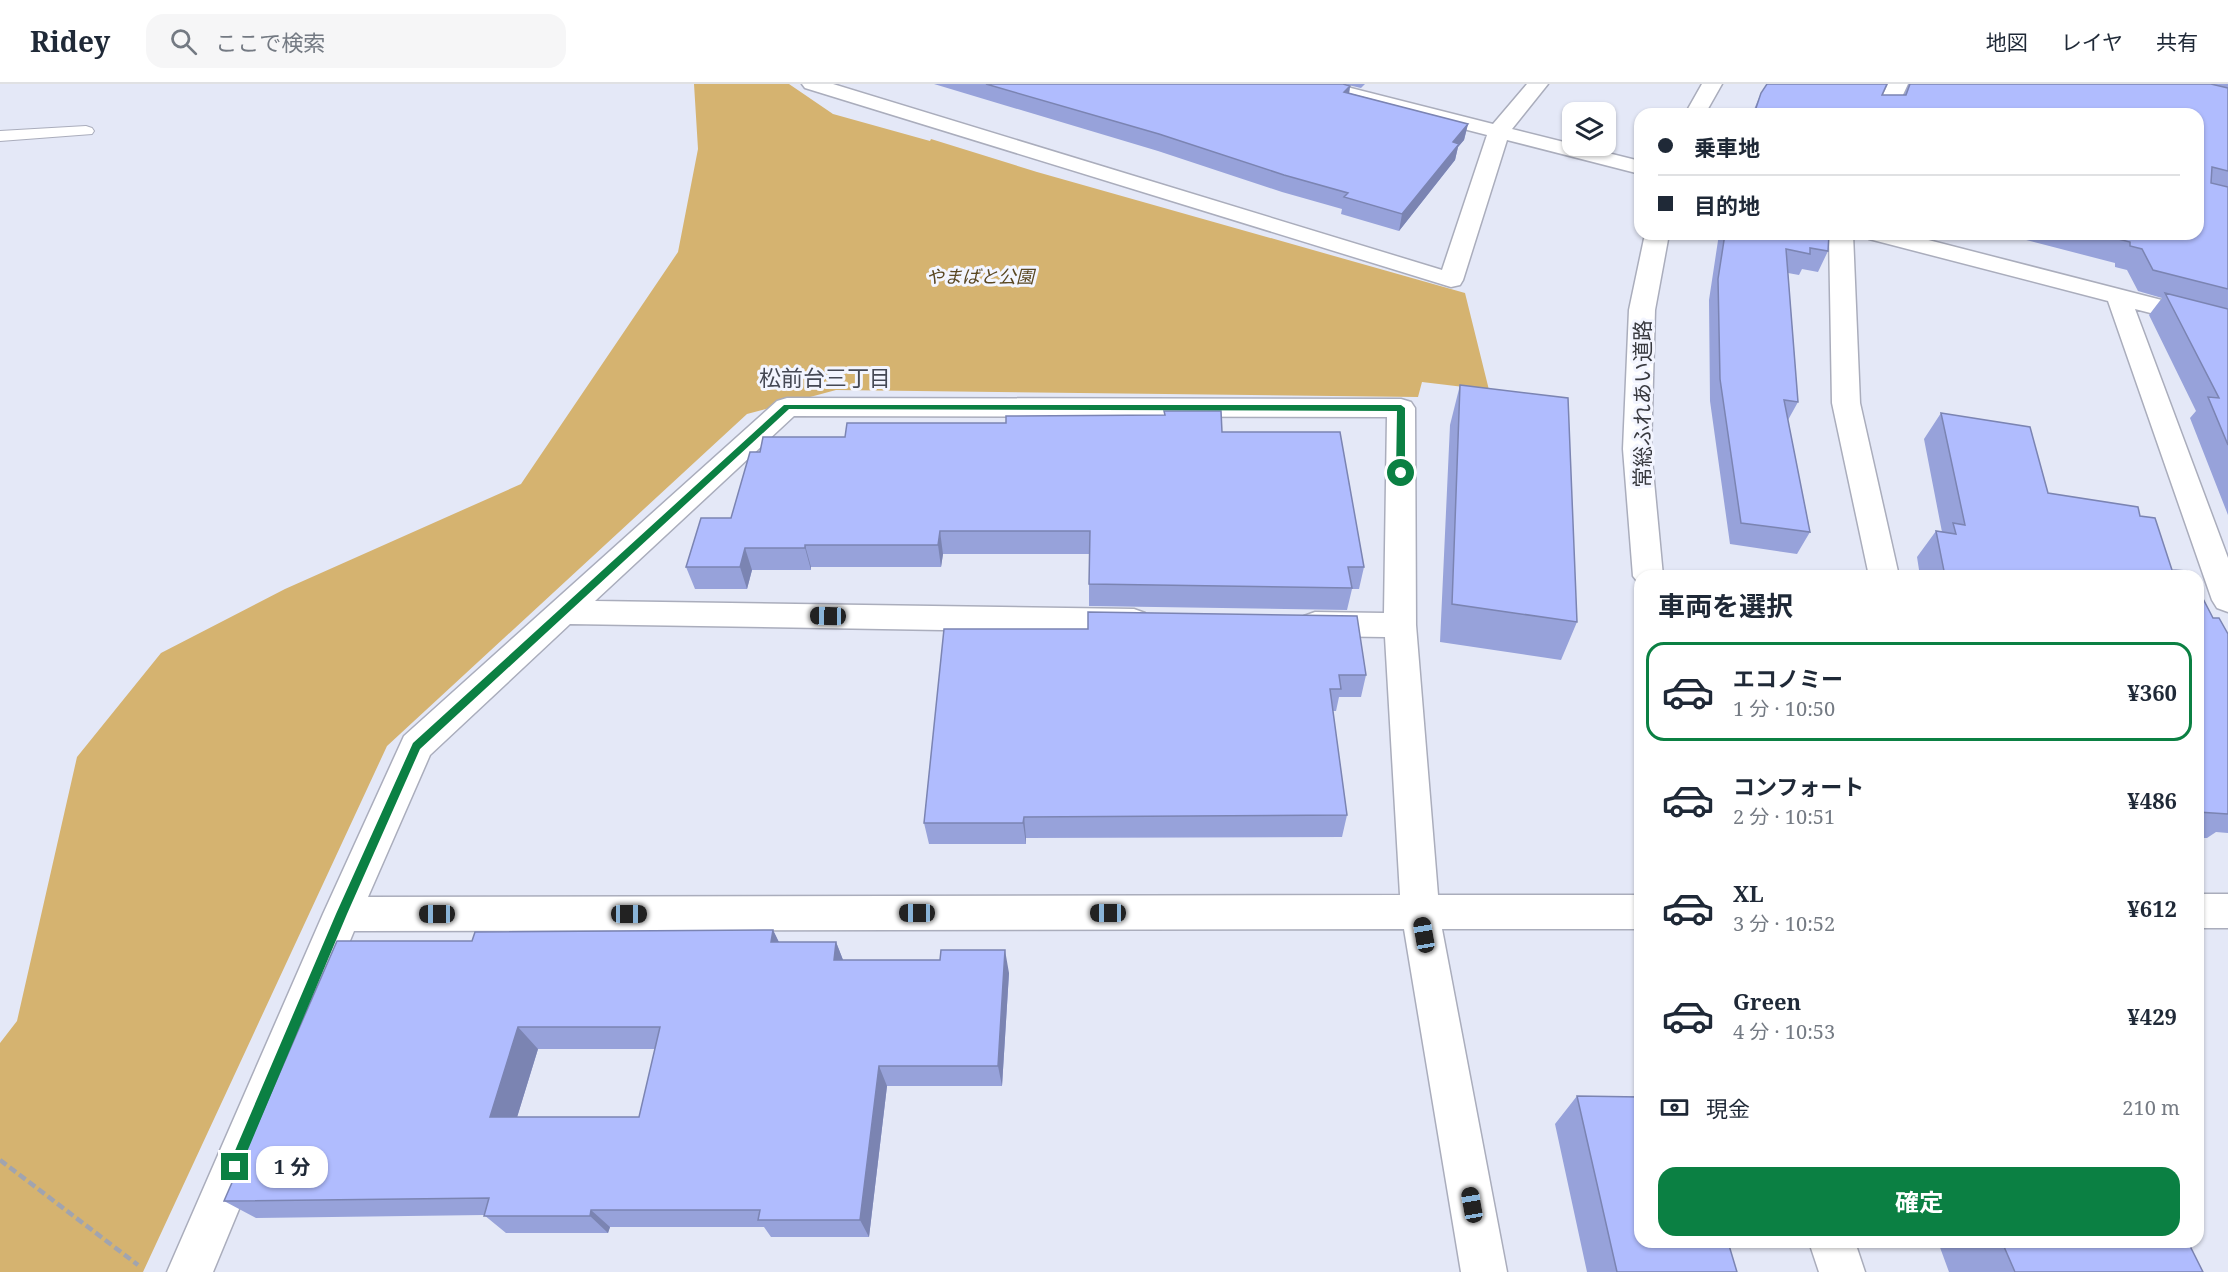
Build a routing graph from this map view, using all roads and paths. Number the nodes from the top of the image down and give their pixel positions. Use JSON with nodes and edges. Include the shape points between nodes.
{"nodes":[{"id":1,"x":812,"y":84,"type":"edge"},
{"id":2,"x":1311,"y":84,"type":"edge"},
{"id":3,"x":1538,"y":84,"type":"edge"},
{"id":4,"x":1712,"y":84,"type":"edge"},
{"id":5,"x":1898,"y":84,"type":"edge"},
{"id":6,"x":1698,"y":108,"type":"edge"},
{"id":7,"x":1887,"y":108,"type":"edge"},
{"id":8,"x":86,"y":130,"type":"dead end"},
{"id":9,"x":1499,"y":132,"type":"junction"},
{"id":10,"x":0,"y":136,"type":"edge"},
{"id":11,"x":1634,"y":166,"type":"edge"},
{"id":12,"x":1656,"y":240,"type":"edge"},
{"id":13,"x":1841,"y":240,"type":"edge"},
{"id":14,"x":1901,"y":240,"type":"edge"},
{"id":15,"x":2118,"y":295,"type":"junction"},
{"id":16,"x":2228,"y":325,"type":"edge"},
{"id":17,"x":1647,"y":570,"type":"edge"},
{"id":18,"x":1883,"y":570,"type":"edge"},
{"id":19,"x":2228,"y":600,"type":"edge"},
{"id":20,"x":566,"y":612,"type":"junction"},
{"id":21,"x":1162,"y":621,"type":"edge"},
{"id":22,"x":1281,"y":623,"type":"edge"},
{"id":23,"x":1400,"y":625,"type":"junction"},
{"id":24,"x":2204,"y":911,"type":"edge"},
{"id":25,"x":2228,"y":911,"type":"edge"},
{"id":26,"x":1420,"y":912,"type":"junction"},
{"id":27,"x":1634,"y":912,"type":"edge"},
{"id":28,"x":342,"y":914,"type":"junction"},
{"id":29,"x":0,"y":1160,"type":"edge"},
{"id":30,"x":1834,"y":1248,"type":"edge"},
{"id":31,"x":147,"y":1272,"type":"edge"},
{"id":32,"x":190,"y":1272,"type":"edge"},
{"id":33,"x":1484,"y":1272,"type":"edge"},
{"id":34,"x":1842,"y":1272,"type":"edge"}],
"edges":[{"from":1,"to":9,"type":"street","via":[[1451,280]]},
{"from":2,"to":9,"type":"street"},
{"from":3,"to":9,"type":"street"},
{"from":4,"to":6,"type":"street"},
{"from":5,"to":7,"type":"street"},
{"from":8,"to":10,"type":"lane"},
{"from":9,"to":11,"type":"street"},
{"from":12,"to":17,"type":"street","name":"常総ふれあい道路","via":[[1642,310],[1637,449]]},
{"from":13,"to":18,"type":"street","via":[[1846,403]]},
{"from":14,"to":15,"type":"street"},
{"from":15,"to":16,"type":"street"},
{"from":15,"to":19,"type":"street"},
{"from":20,"to":21,"type":"street"},
{"from":20,"to":23,"type":"street","via":[[787,406],[1401,408]]},
{"from":20,"to":28,"type":"street","via":[[416,746]]},
{"from":22,"to":23,"type":"street"},
{"from":23,"to":26,"type":"street"},
{"from":24,"to":25,"type":"street"},
{"from":26,"to":27,"type":"street"},
{"from":26,"to":28,"type":"street"},
{"from":26,"to":33,"type":"street"},
{"from":28,"to":32,"type":"street"},
{"from":29,"to":31,"type":"path"},
{"from":30,"to":34,"type":"street"}]}
